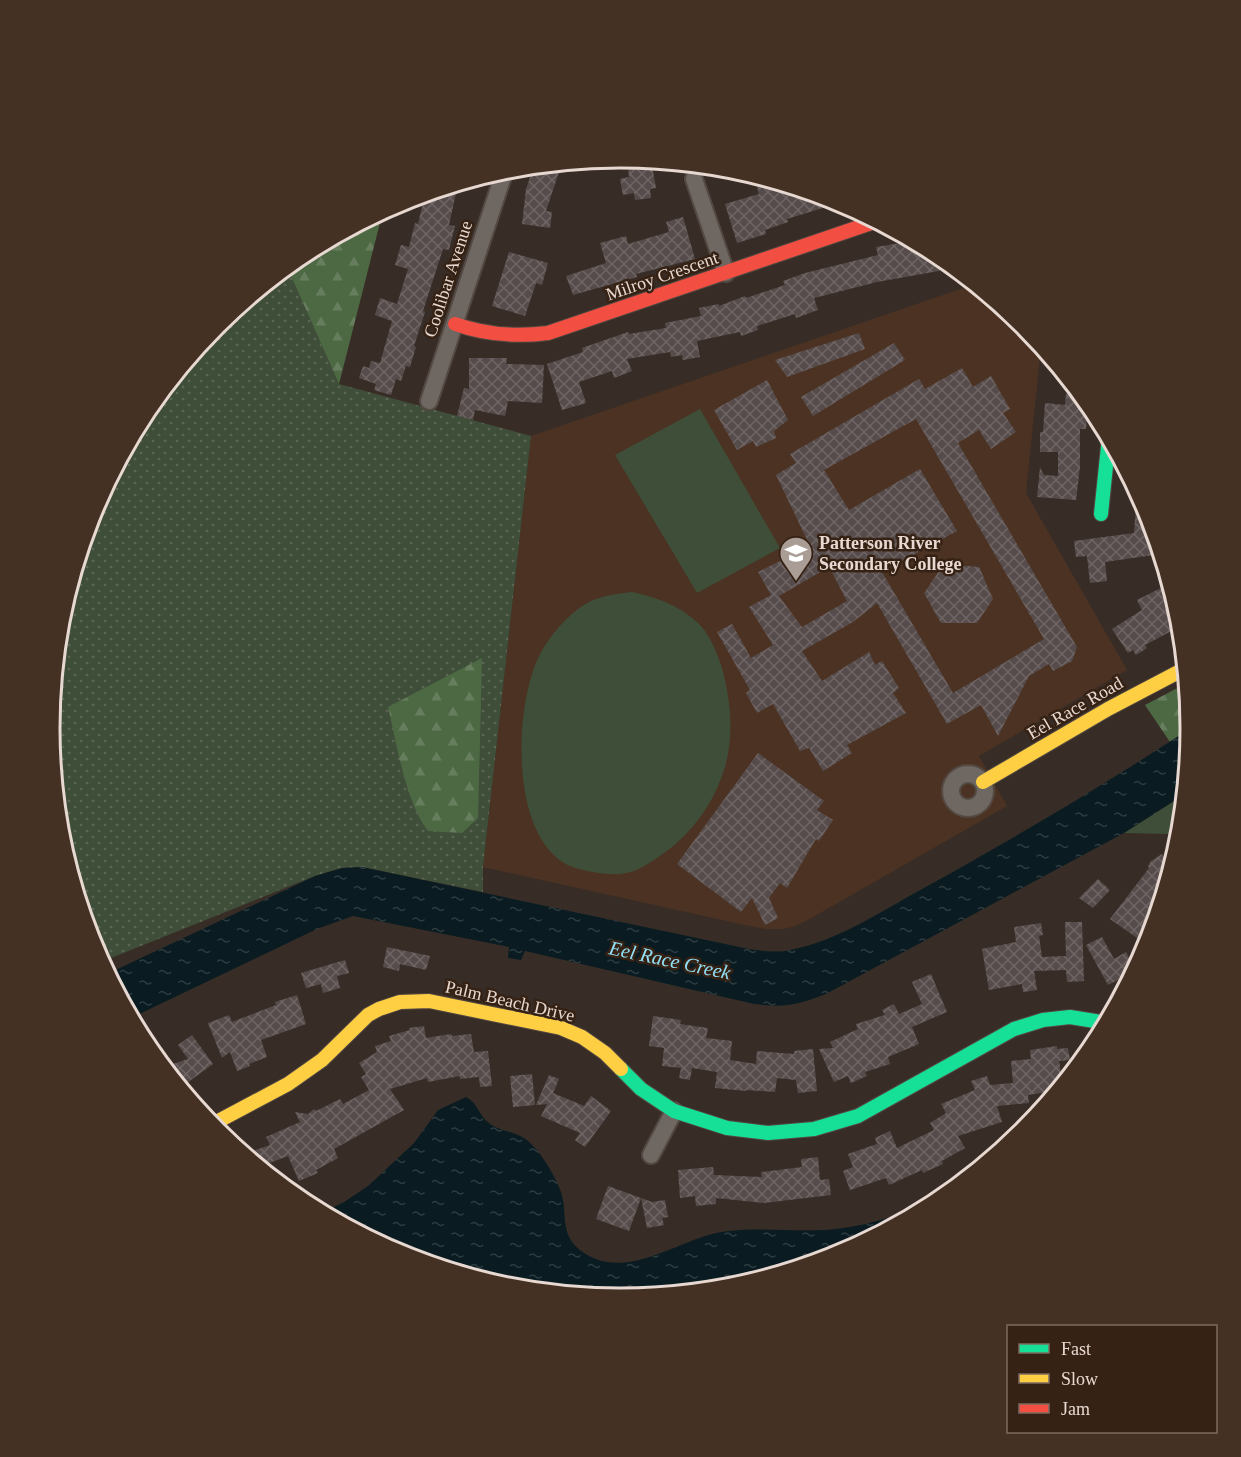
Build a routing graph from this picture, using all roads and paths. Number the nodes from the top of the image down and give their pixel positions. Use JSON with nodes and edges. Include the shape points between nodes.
{"nodes":[{"id":1,"x":693,"y":179,"type":"dead end"},
{"id":2,"x":500,"y":181,"type":"edge"},
{"id":3,"x":866,"y":225,"type":"edge"},
{"id":4,"x":726,"y":273,"type":"junction"},
{"id":5,"x":454,"y":324,"type":"junction"},
{"id":6,"x":429,"y":401,"type":"dead end"},
{"id":7,"x":1108,"y":451,"type":"edge"},
{"id":8,"x":1101,"y":514,"type":"dead end"},
{"id":9,"x":1178,"y":672,"type":"edge"},
{"id":10,"x":983,"y":782,"type":"dead end"},
{"id":11,"x":1098,"y":1022,"type":"edge"},
{"id":12,"x":674,"y":1111,"type":"junction"},
{"id":13,"x":220,"y":1120,"type":"edge"},
{"id":14,"x":651,"y":1155,"type":"dead end"}],
"edges":[{"from":1,"to":4,"type":"street"},
{"from":2,"to":5,"type":"street","name":"Coolibar Avenue"},
{"from":3,"to":4,"type":"street","name":"Milroy Crescent"},
{"from":4,"to":5,"type":"street","name":"Milroy Crescent","via":[[548,333],[492,336]]},
{"from":5,"to":6,"type":"street","name":"Coolibar Avenue"},
{"from":7,"to":8,"type":"street"},
{"from":9,"to":10,"type":"street","name":"Eel Race Road"},
{"from":11,"to":12,"type":"street","name":"Palm Beach Drive","via":[[1070,1017],[1014,1029],[858,1116],[814,1129],[768,1132],[727,1128]]},
{"from":12,"to":13,"type":"street","name":"Palm Beach Drive","via":[[641,1089],[605,1053],[582,1037],[561,1028],[429,1001],[391,1004],[375,1011],[313,1067]]},
{"from":12,"to":14,"type":"street"}]}
